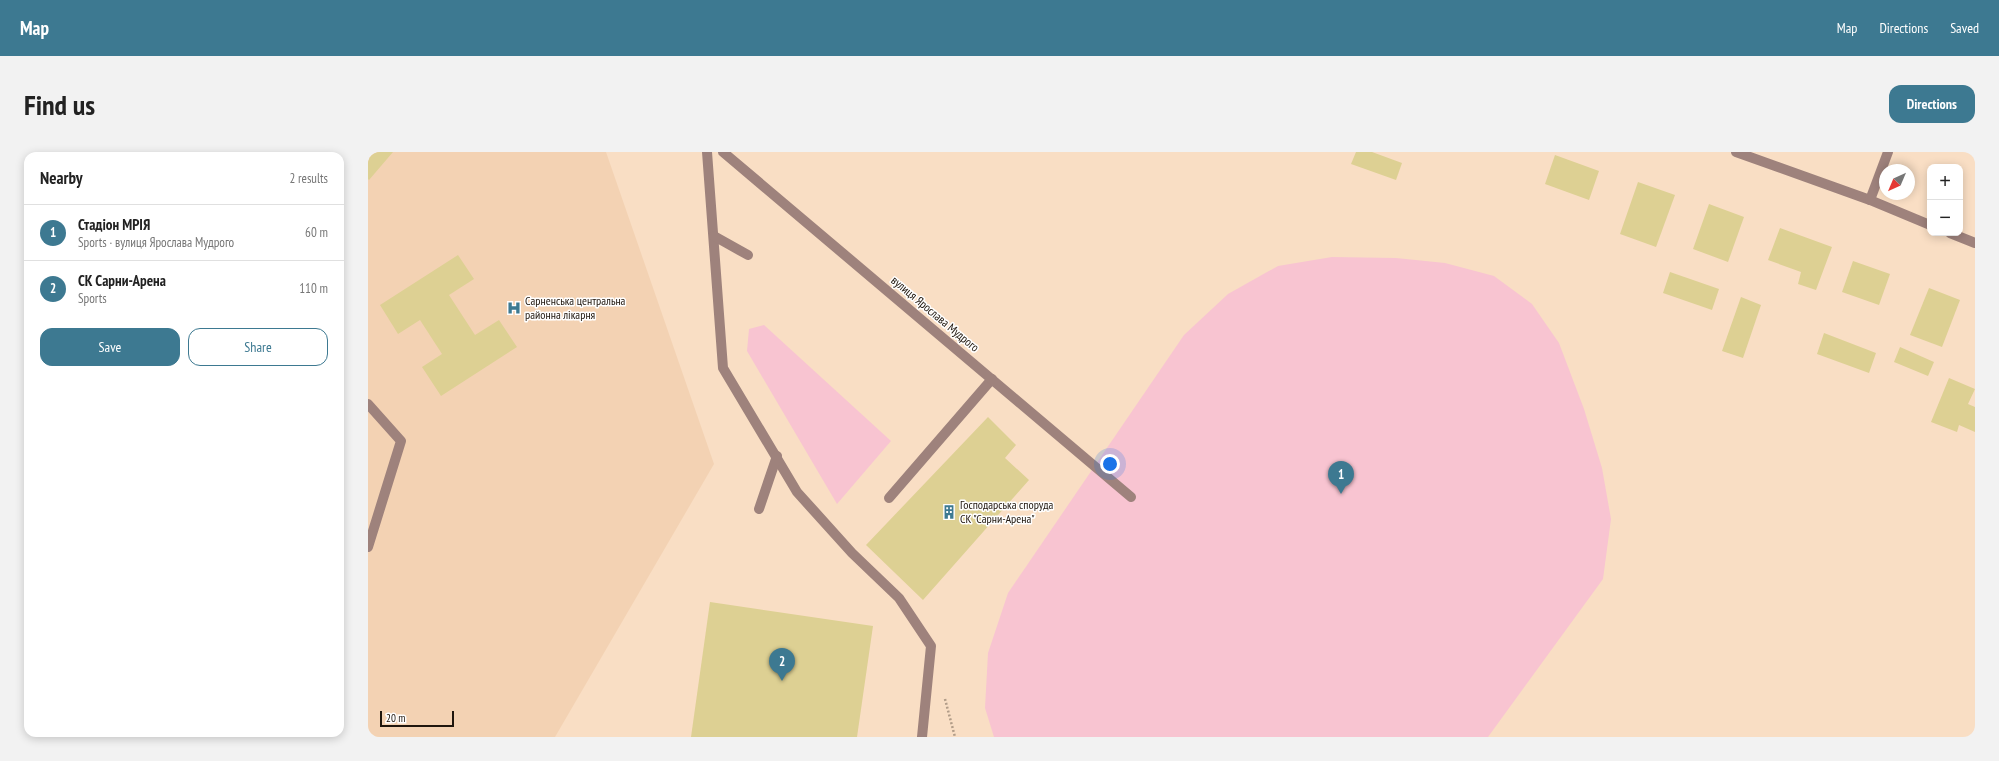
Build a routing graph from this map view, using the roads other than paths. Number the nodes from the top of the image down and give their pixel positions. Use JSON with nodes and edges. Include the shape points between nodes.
{"nodes":[{"id":1,"x":707,"y":152,"type":"edge"},
{"id":2,"x":723,"y":152,"type":"edge"},
{"id":3,"x":1736,"y":152,"type":"edge"},
{"id":4,"x":1888,"y":152,"type":"edge"},
{"id":5,"x":1870,"y":200,"type":"junction"},
{"id":6,"x":1927,"y":223,"type":"edge"},
{"id":7,"x":714,"y":236,"type":"junction"},
{"id":8,"x":1958,"y":236,"type":"edge"},
{"id":9,"x":1975,"y":243,"type":"edge"},
{"id":10,"x":748,"y":255,"type":"dead end"},
{"id":11,"x":992,"y":379,"type":"junction"},
{"id":12,"x":368,"y":404,"type":"edge"},
{"id":13,"x":777,"y":456,"type":"junction"},
{"id":14,"x":1131,"y":497,"type":"dead end"},
{"id":15,"x":889,"y":498,"type":"dead end"},
{"id":16,"x":759,"y":509,"type":"dead end"},
{"id":17,"x":368,"y":547,"type":"edge"},
{"id":18,"x":922,"y":737,"type":"edge"}],
"edges":[{"from":1,"to":7,"type":"street"},
{"from":2,"to":11,"type":"street","name":"вулиця Ярослава Мудрого"},
{"from":3,"to":5,"type":"street"},
{"from":4,"to":5,"type":"street"},
{"from":5,"to":6,"type":"street"},
{"from":7,"to":10,"type":"street"},
{"from":7,"to":13,"type":"street","via":[[723,368]]},
{"from":8,"to":9,"type":"street"},
{"from":11,"to":14,"type":"street","name":"вулиця Ярослава Мудрого"},
{"from":11,"to":15,"type":"street"},
{"from":12,"to":17,"type":"street","via":[[401,440]]},
{"from":13,"to":16,"type":"street"},
{"from":13,"to":18,"type":"street","via":[[797,492],[852,553],[899,598],[931,646]]}]}
